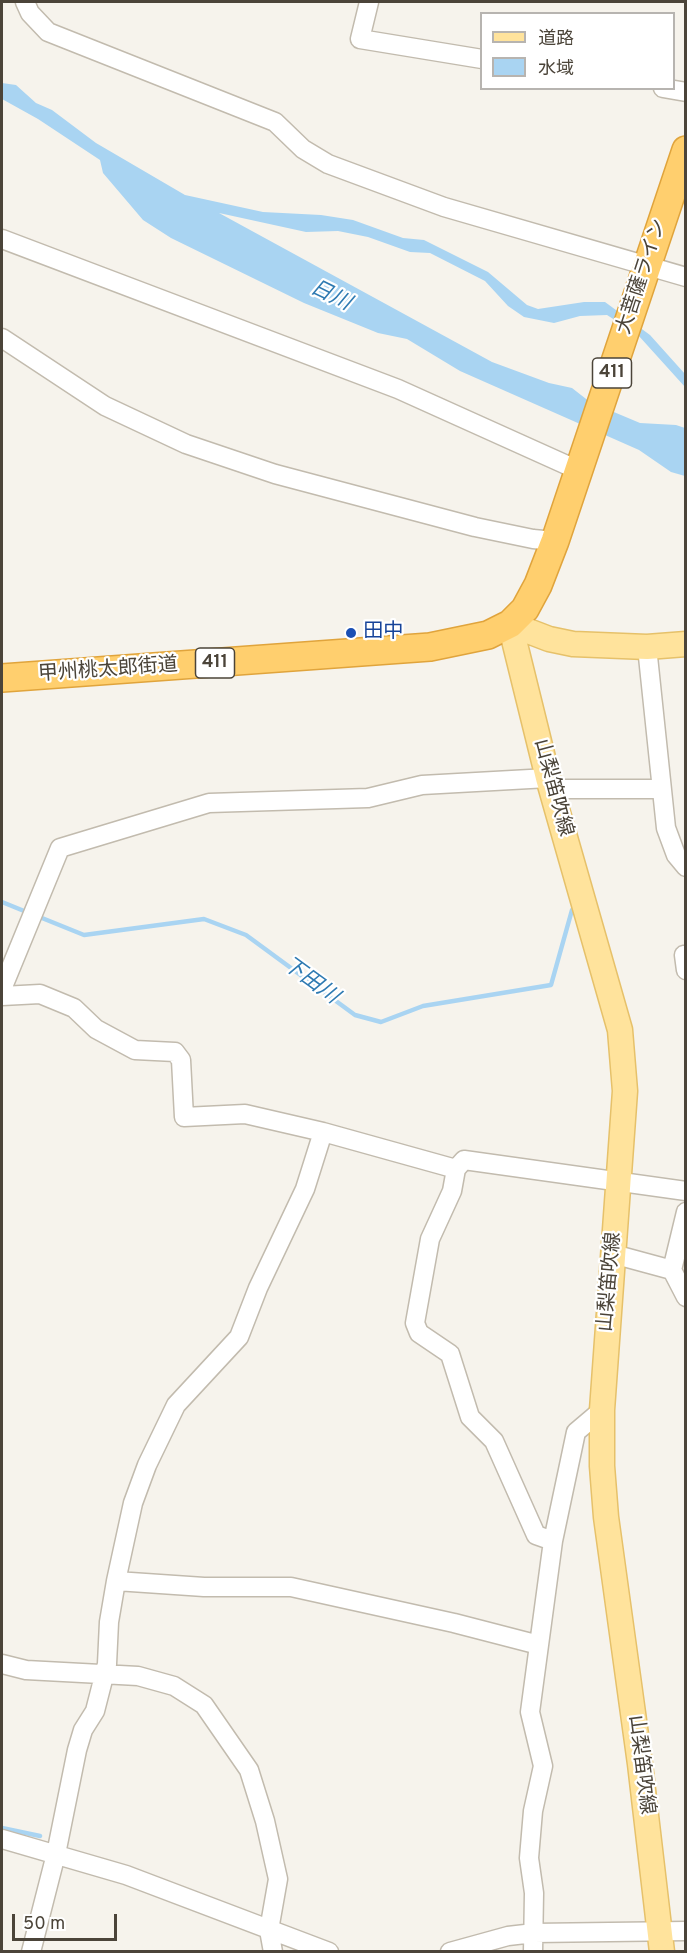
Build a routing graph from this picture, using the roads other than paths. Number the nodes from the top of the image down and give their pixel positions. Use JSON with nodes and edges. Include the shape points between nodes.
{"nodes":[{"id":1,"x":25,"y":2,"type":"edge"},
{"id":2,"x":369,"y":2,"type":"edge"},
{"id":3,"x":480,"y":59,"type":"edge"},
{"id":4,"x":686,"y":150,"type":"edge"},
{"id":5,"x":2,"y":239,"type":"edge"},
{"id":6,"x":645,"y":270,"type":"junction"},
{"id":7,"x":686,"y":276,"type":"edge"},
{"id":8,"x":2,"y":338,"type":"edge"},
{"id":9,"x":580,"y":471,"type":"junction"},
{"id":10,"x":555,"y":541,"type":"junction"},
{"id":11,"x":510,"y":624,"type":"junction"},
{"id":12,"x":686,"y":644,"type":"edge"},
{"id":13,"x":647,"y":647,"type":"junction"},
{"id":14,"x":2,"y":678,"type":"edge"},
{"id":15,"x":550,"y":783,"type":"junction"},
{"id":16,"x":662,"y":789,"type":"junction"},
{"id":17,"x":685,"y":868,"type":"edge"},
{"id":18,"x":2,"y":989,"type":"edge"},
{"id":19,"x":2,"y":996,"type":"edge"},
{"id":20,"x":323,"y":1132,"type":"junction"},
{"id":21,"x":456,"y":1169,"type":"junction"},
{"id":22,"x":619,"y":1183,"type":"junction"},
{"id":23,"x":686,"y":1191,"type":"edge"},
{"id":24,"x":686,"y":1212,"type":"edge"},
{"id":25,"x":613,"y":1254,"type":"junction"},
{"id":26,"x":672,"y":1270,"type":"junction"},
{"id":27,"x":686,"y":1297,"type":"edge"},
{"id":28,"x":602,"y":1410,"type":"junction"},
{"id":29,"x":553,"y":1541,"type":"junction"},
{"id":30,"x":116,"y":1581,"type":"junction"},
{"id":31,"x":539,"y":1646,"type":"junction"},
{"id":32,"x":2,"y":1664,"type":"edge"},
{"id":33,"x":104,"y":1676,"type":"junction"},
{"id":34,"x":2,"y":1839,"type":"edge"},
{"id":35,"x":56,"y":1854,"type":"junction"},
{"id":36,"x":269,"y":1930,"type":"junction"},
{"id":37,"x":686,"y":1931,"type":"edge"},
{"id":38,"x":534,"y":1933,"type":"junction"},
{"id":39,"x":661,"y":1941,"type":"edge"},
{"id":40,"x":32,"y":1952,"type":"edge"},
{"id":41,"x":273,"y":1952,"type":"edge"},
{"id":42,"x":329,"y":1952,"type":"edge"},
{"id":43,"x":450,"y":1952,"type":"edge"},
{"id":44,"x":533,"y":1952,"type":"edge"}],
"edges":[{"from":1,"to":6,"type":"street","via":[[48,32],[275,122],[303,149],[328,164],[444,207]]},
{"from":2,"to":3,"type":"street","via":[[360,39]]},
{"from":4,"to":6,"type":"highway","name":"大菩薩ライン","number":"411"},
{"from":5,"to":9,"type":"street","via":[[398,389]]},
{"from":6,"to":7,"type":"street"},
{"from":6,"to":9,"type":"highway","name":"大菩薩ライン","number":"411"},
{"from":8,"to":10,"type":"street","via":[[105,406],[186,444],[275,474],[476,527]]},
{"from":9,"to":10,"type":"highway","name":"大菩薩ライン","number":"411"},
{"from":10,"to":11,"type":"highway","name":"甲州桃太郎街道","number":"411","via":[[525,609]]},
{"from":11,"to":13,"type":"main road","via":[[573,644]]},
{"from":11,"to":14,"type":"highway","name":"甲州桃太郎街道","number":"411","via":[[488,635],[430,647]]},
{"from":11,"to":15,"type":"main road","name":"山梨笛吹線"},
{"from":12,"to":13,"type":"main road"},
{"from":13,"to":16,"type":"street"},
{"from":15,"to":16,"type":"street"},
{"from":15,"to":18,"type":"street","via":[[422,785],[368,798],[209,803],[60,848]]},
{"from":15,"to":22,"type":"main road","name":"山梨笛吹線","via":[[620,1030],[625,1091]]},
{"from":16,"to":17,"type":"street","via":[[666,828]]},
{"from":19,"to":20,"type":"street","via":[[39,994],[74,1008],[96,1029],[135,1050],[175,1052],[182,1060],[184,1117],[245,1114]]},
{"from":20,"to":21,"type":"street"},
{"from":20,"to":30,"type":"street","via":[[305,1189],[239,1338],[176,1405],[147,1465]]},
{"from":21,"to":22,"type":"street","via":[[464,1160]]},
{"from":21,"to":29,"type":"street","via":[[452,1191],[430,1239],[415,1323],[419,1333],[450,1354],[471,1417],[494,1441],[537,1535]]},
{"from":22,"to":23,"type":"street"},
{"from":22,"to":25,"type":"main road","name":"山梨笛吹線"},
{"from":24,"to":26,"type":"street"},
{"from":25,"to":26,"type":"street"},
{"from":25,"to":28,"type":"main road","name":"山梨笛吹線"},
{"from":26,"to":27,"type":"street"},
{"from":28,"to":29,"type":"street","via":[[576,1432]]},
{"from":28,"to":39,"type":"main road","name":"山梨笛吹線","via":[[606,1517]]},
{"from":29,"to":31,"type":"street"},
{"from":30,"to":31,"type":"street","via":[[291,1587]]},
{"from":30,"to":33,"type":"street"},
{"from":31,"to":38,"type":"street","via":[[530,1712],[543,1766],[533,1811],[529,1858]]},
{"from":32,"to":33,"type":"street","via":[[26,1670]]},
{"from":33,"to":35,"type":"street","via":[[95,1711],[77,1750]]},
{"from":33,"to":36,"type":"street","via":[[138,1676],[174,1686],[204,1705],[249,1770],[278,1879]]},
{"from":34,"to":35,"type":"street"},
{"from":35,"to":36,"type":"street","via":[[198,1900]]},
{"from":35,"to":40,"type":"street"},
{"from":36,"to":41,"type":"street"},
{"from":36,"to":42,"type":"street"},
{"from":37,"to":39,"type":"street"},
{"from":38,"to":39,"type":"street"},
{"from":38,"to":43,"type":"street"},
{"from":38,"to":44,"type":"street"}]}
